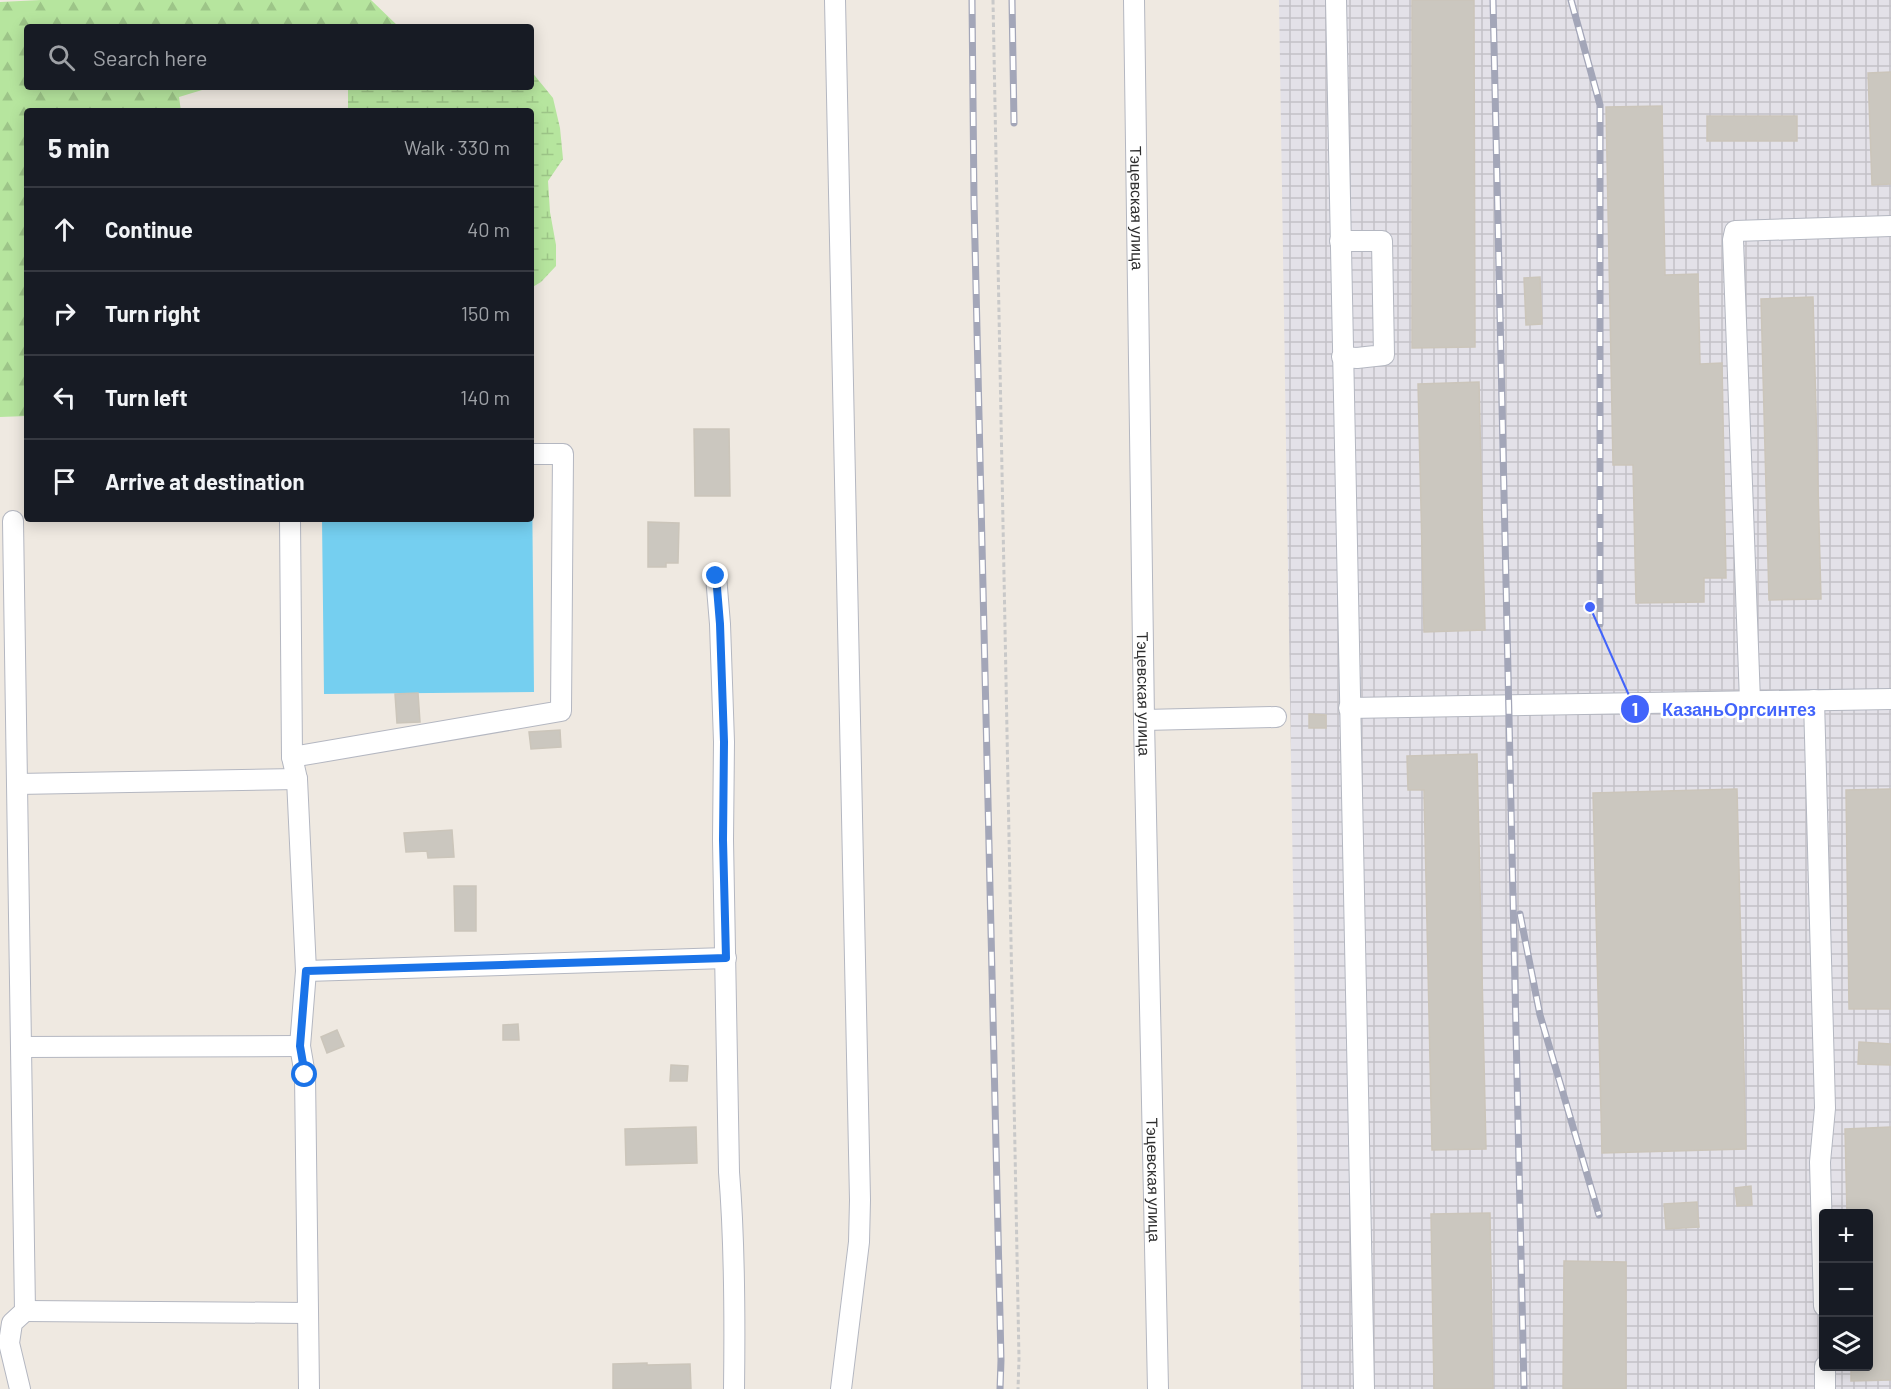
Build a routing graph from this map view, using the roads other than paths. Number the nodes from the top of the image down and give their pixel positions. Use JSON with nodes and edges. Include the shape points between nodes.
{"nodes":[{"id":1,"x":835,"y":0,"type":"edge"},
{"id":2,"x":1134,"y":0,"type":"edge"},
{"id":3,"x":1336,"y":0,"type":"edge"},
{"id":4,"x":1891,"y":226,"type":"edge"},
{"id":5,"x":1340,"y":241,"type":"junction"},
{"id":6,"x":1342,"y":357,"type":"junction"},
{"id":7,"x":534,"y":454,"type":"edge"},
{"id":8,"x":13,"y":521,"type":"dead end"},
{"id":9,"x":290,"y":522,"type":"edge"},
{"id":10,"x":716,"y":576,"type":"dead end"},
{"id":11,"x":1891,"y":699,"type":"edge"},
{"id":12,"x":1814,"y":700,"type":"junction"},
{"id":13,"x":1750,"y":701,"type":"junction"},
{"id":14,"x":1349,"y":708,"type":"junction"},
{"id":15,"x":1276,"y":717,"type":"dead end"},
{"id":16,"x":1144,"y":720,"type":"junction"},
{"id":17,"x":292,"y":757,"type":"junction"},
{"id":18,"x":297,"y":779,"type":"junction"},
{"id":19,"x":16,"y":784,"type":"junction"},
{"id":20,"x":726,"y":958,"type":"junction"},
{"id":21,"x":306,"y":971,"type":"junction"},
{"id":22,"x":300,"y":1046,"type":"junction"},
{"id":23,"x":21,"y":1047,"type":"junction"},
{"id":24,"x":1823,"y":1263,"type":"edge"},
{"id":25,"x":25,"y":1311,"type":"junction"},
{"id":26,"x":307,"y":1313,"type":"junction"},
{"id":27,"x":1825,"y":1371,"type":"edge"},
{"id":28,"x":20,"y":1389,"type":"edge"},
{"id":29,"x":309,"y":1389,"type":"edge"},
{"id":30,"x":734,"y":1389,"type":"edge"},
{"id":31,"x":841,"y":1389,"type":"edge"},
{"id":32,"x":1158,"y":1389,"type":"edge"},
{"id":33,"x":1364,"y":1389,"type":"edge"},
{"id":34,"x":1825,"y":1389,"type":"edge"}],
"edges":[{"from":1,"to":31,"type":"street","via":[[860,1200],[859,1242]]},
{"from":2,"to":16,"type":"street","name":"Тэцевская улица"},
{"from":3,"to":5,"type":"street"},
{"from":4,"to":13,"type":"street","via":[[1735,231]]},
{"from":5,"to":6,"type":"street"},
{"from":5,"to":6,"type":"street","via":[[1382,241],[1384,355]]},
{"from":6,"to":14,"type":"street"},
{"from":7,"to":17,"type":"street","via":[[563,454],[561,711]]},
{"from":8,"to":19,"type":"street"},
{"from":9,"to":17,"type":"street"},
{"from":10,"to":20,"type":"street","via":[[724,742]]},
{"from":11,"to":12,"type":"street"},
{"from":12,"to":13,"type":"street"},
{"from":12,"to":24,"type":"street","via":[[1825,1108],[1821,1162]]},
{"from":13,"to":14,"type":"street"},
{"from":14,"to":33,"type":"street"},
{"from":15,"to":16,"type":"street"},
{"from":16,"to":32,"type":"street","name":"Тэцевская улица"},
{"from":17,"to":18,"type":"street"},
{"from":18,"to":19,"type":"street"},
{"from":18,"to":21,"type":"street"},
{"from":19,"to":23,"type":"street"},
{"from":20,"to":21,"type":"street"},
{"from":20,"to":30,"type":"street"},
{"from":21,"to":22,"type":"street"},
{"from":22,"to":23,"type":"street"},
{"from":22,"to":26,"type":"street","via":[[305,1075]]},
{"from":23,"to":25,"type":"street"},
{"from":25,"to":26,"type":"street"},
{"from":25,"to":28,"type":"street","via":[[12,1323],[9,1343]]},
{"from":26,"to":29,"type":"street"},
{"from":27,"to":34,"type":"street"}]}
